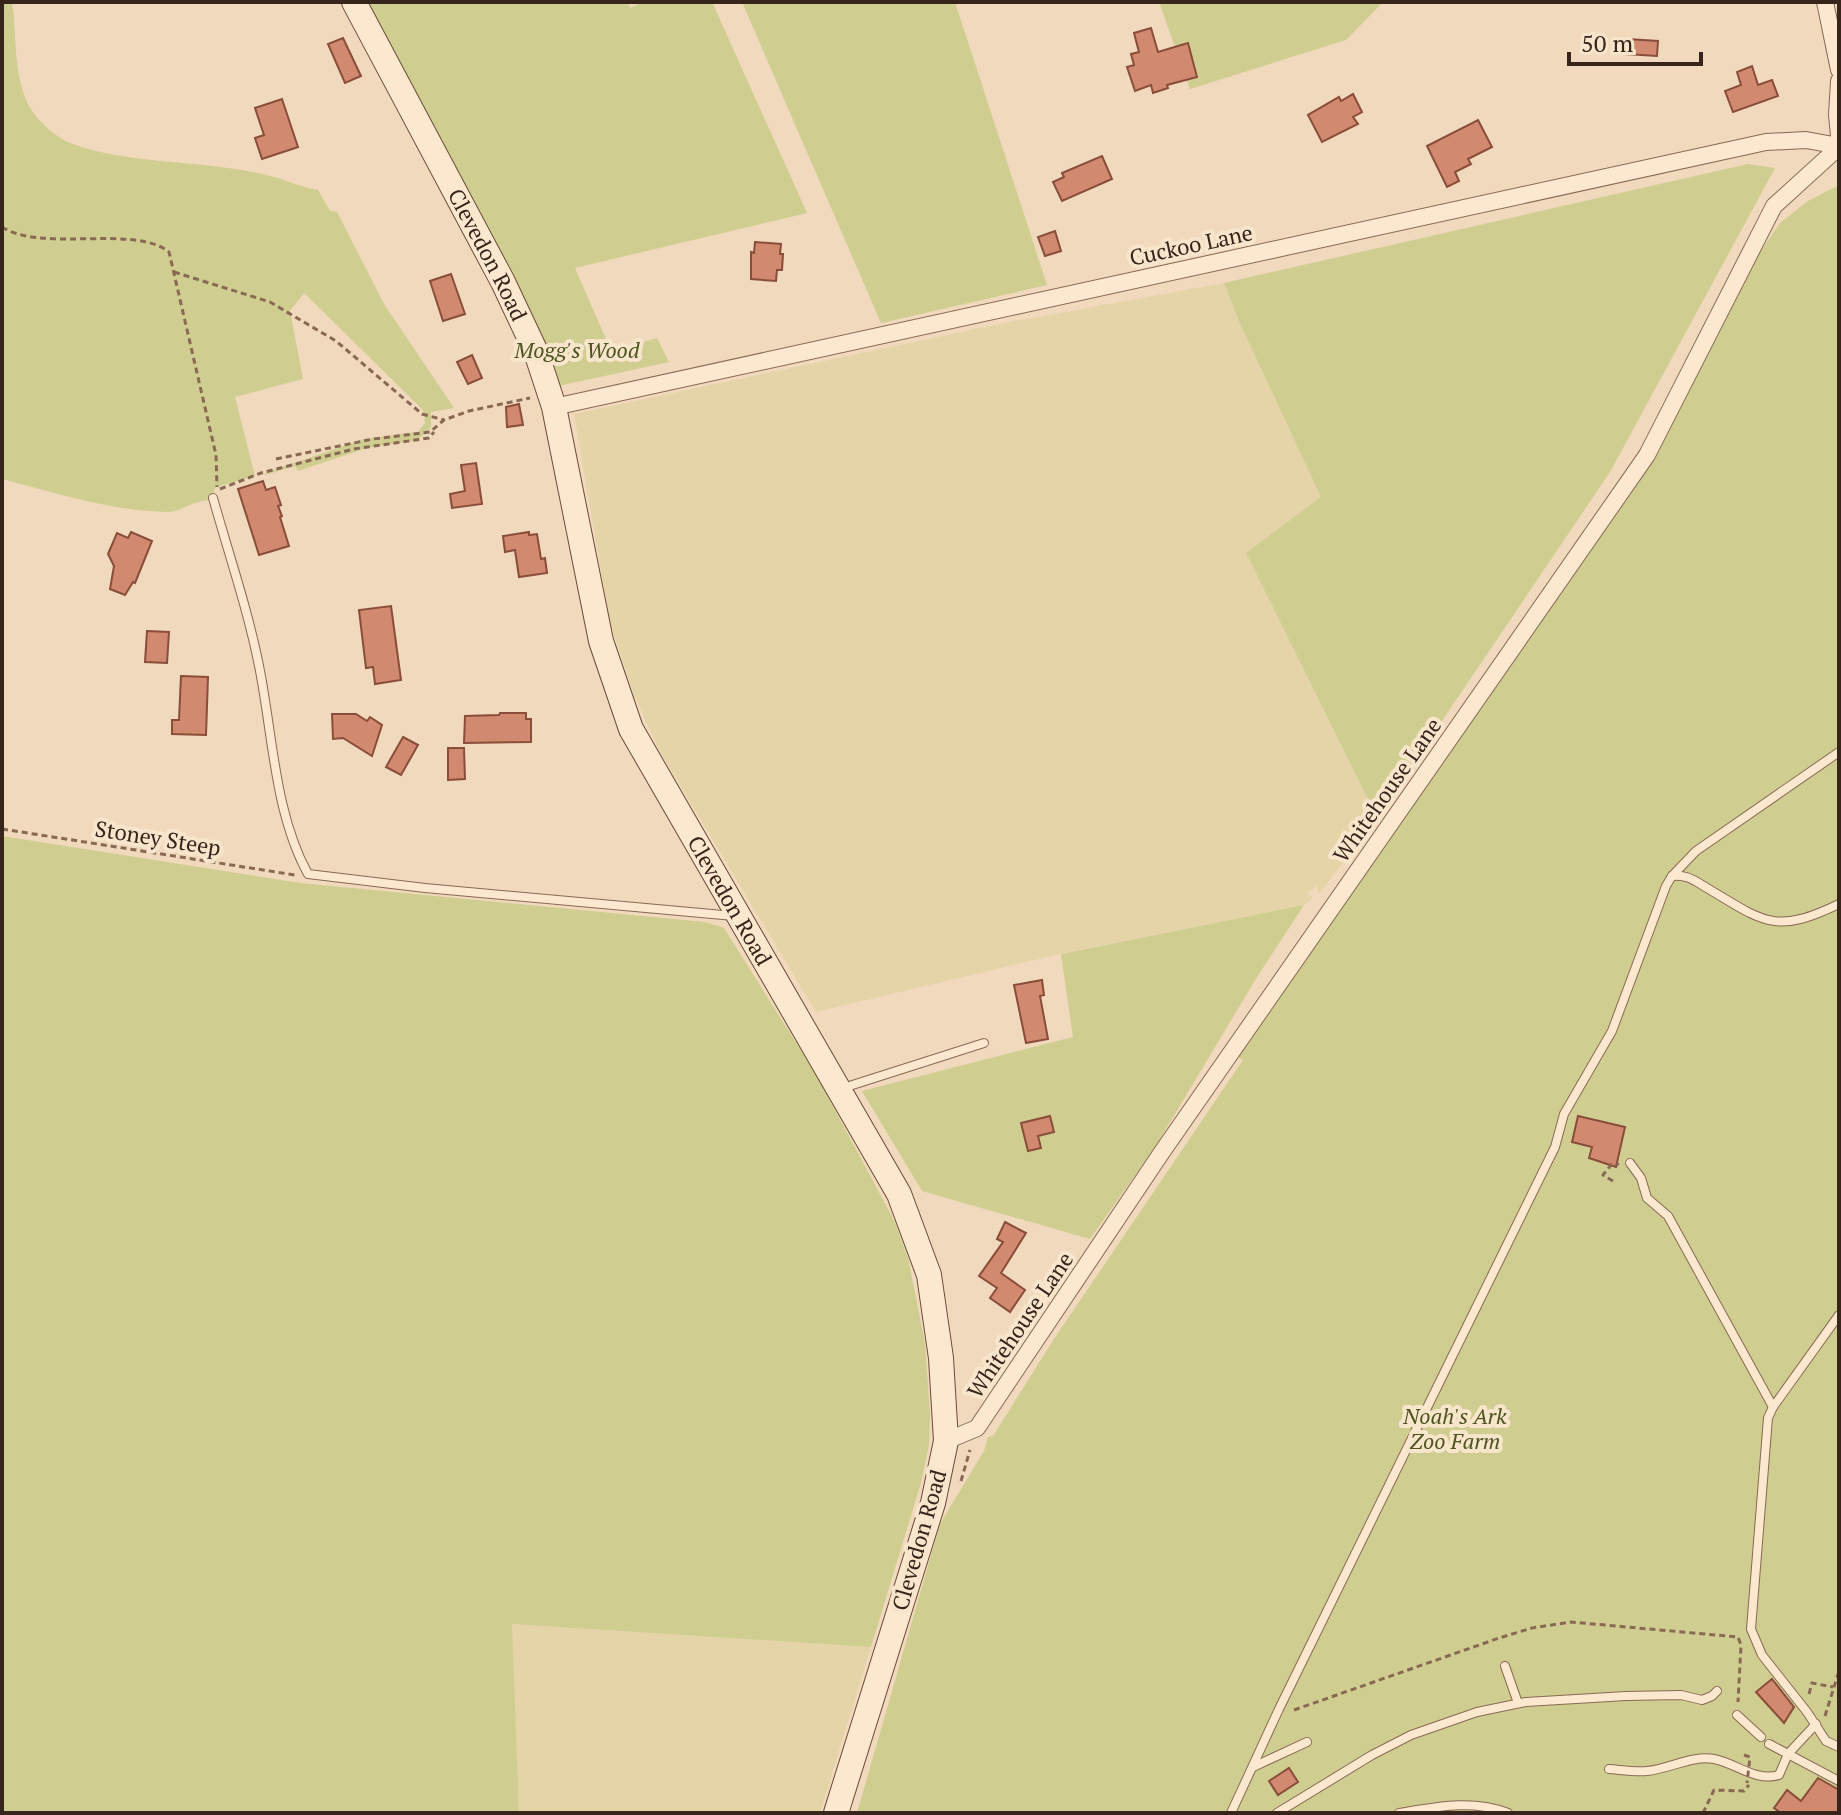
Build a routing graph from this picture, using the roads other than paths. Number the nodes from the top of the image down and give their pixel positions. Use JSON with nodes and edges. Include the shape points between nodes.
{"nodes":[{"id":1,"x":354,"y":2,"type":"edge"},
{"id":2,"x":1825,"y":2,"type":"edge"},
{"id":3,"x":1839,"y":70,"type":"edge"},
{"id":4,"x":1839,"y":81,"type":"edge"},
{"id":5,"x":1839,"y":136,"type":"edge"},
{"id":6,"x":1839,"y":146,"type":"edge"},
{"id":7,"x":554,"y":407,"type":"junction"},
{"id":8,"x":213,"y":498,"type":"dead end"},
{"id":9,"x":1839,"y":752,"type":"edge"},
{"id":10,"x":1672,"y":876,"type":"junction"},
{"id":11,"x":1839,"y":904,"type":"edge"},
{"id":12,"x":739,"y":917,"type":"junction"},
{"id":13,"x":984,"y":1043,"type":"dead end"},
{"id":14,"x":839,"y":1090,"type":"junction"},
{"id":15,"x":1630,"y":1163,"type":"dead end"},
{"id":16,"x":1839,"y":1315,"type":"edge"},
{"id":17,"x":1773,"y":1407,"type":"junction"},
{"id":18,"x":946,"y":1441,"type":"junction"},
{"id":19,"x":1505,"y":1666,"type":"dead end"},
{"id":20,"x":1717,"y":1691,"type":"dead end"},
{"id":21,"x":1518,"y":1703,"type":"junction"},
{"id":22,"x":1737,"y":1715,"type":"road end"},
{"id":23,"x":1816,"y":1724,"type":"junction"},
{"id":24,"x":1761,"y":1737,"type":"dead end"},
{"id":25,"x":1307,"y":1742,"type":"dead end"},
{"id":26,"x":1769,"y":1744,"type":"dead end"},
{"id":27,"x":1839,"y":1747,"type":"edge"},
{"id":28,"x":1788,"y":1754,"type":"junction"},
{"id":29,"x":1253,"y":1768,"type":"junction"},
{"id":30,"x":1609,"y":1769,"type":"dead end"},
{"id":31,"x":1839,"y":1781,"type":"edge"},
{"id":32,"x":836,"y":1813,"type":"edge"},
{"id":33,"x":1231,"y":1813,"type":"edge"},
{"id":34,"x":1277,"y":1813,"type":"edge"},
{"id":35,"x":1399,"y":1813,"type":"edge"},
{"id":36,"x":1508,"y":1813,"type":"edge"}],
"edges":[{"from":1,"to":7,"type":"main road","name":"Clevedon Road","via":[[503,282],[536,352]]},
{"from":2,"to":3,"type":"street"},
{"from":4,"to":5,"type":"street"},
{"from":6,"to":7,"type":"street","name":"Cuckoo Lane","via":[[1806,140],[1766,142]]},
{"from":6,"to":18,"type":"street","name":"Whitehouse Lane","via":[[1774,206],[1647,455],[1162,1152],[977,1428]]},
{"from":7,"to":12,"type":"main road","name":"Clevedon Road","via":[[601,641],[631,729]]},
{"from":8,"to":12,"type":"lane","via":[[260,667],[287,819],[308,874]]},
{"from":9,"to":10,"type":"lane","via":[[1696,851]]},
{"from":10,"to":11,"type":"lane","via":[[1690,877],[1772,923],[1810,918]]},
{"from":10,"to":29,"type":"lane","via":[[1612,1031],[1564,1114],[1555,1147]]},
{"from":12,"to":14,"type":"main road","name":"Clevedon Road"},
{"from":13,"to":14,"type":"lane"},
{"from":14,"to":18,"type":"main road","name":"Clevedon Road","via":[[899,1194],[929,1275]]},
{"from":15,"to":17,"type":"lane","via":[[1647,1198],[1668,1216]]},
{"from":16,"to":17,"type":"lane"},
{"from":17,"to":23,"type":"lane","via":[[1751,1629],[1762,1655]]},
{"from":18,"to":32,"type":"main road","name":"Clevedon Road","via":[[933,1503]]},
{"from":19,"to":21,"type":"lane"},
{"from":20,"to":21,"type":"lane","via":[[1702,1700],[1663,1695]]},
{"from":21,"to":34,"type":"lane","via":[[1411,1735]]},
{"from":22,"to":24,"type":"lane"},
{"from":23,"to":27,"type":"lane","via":[[1826,1741]]},
{"from":23,"to":28,"type":"lane"},
{"from":25,"to":29,"type":"lane"},
{"from":26,"to":28,"type":"lane"},
{"from":28,"to":30,"type":"lane","via":[[1779,1775],[1772,1777],[1703,1758],[1649,1771]]},
{"from":28,"to":31,"type":"lane"},
{"from":29,"to":33,"type":"lane"},
{"from":35,"to":36,"type":"lane","via":[[1461,1804]]}]}
